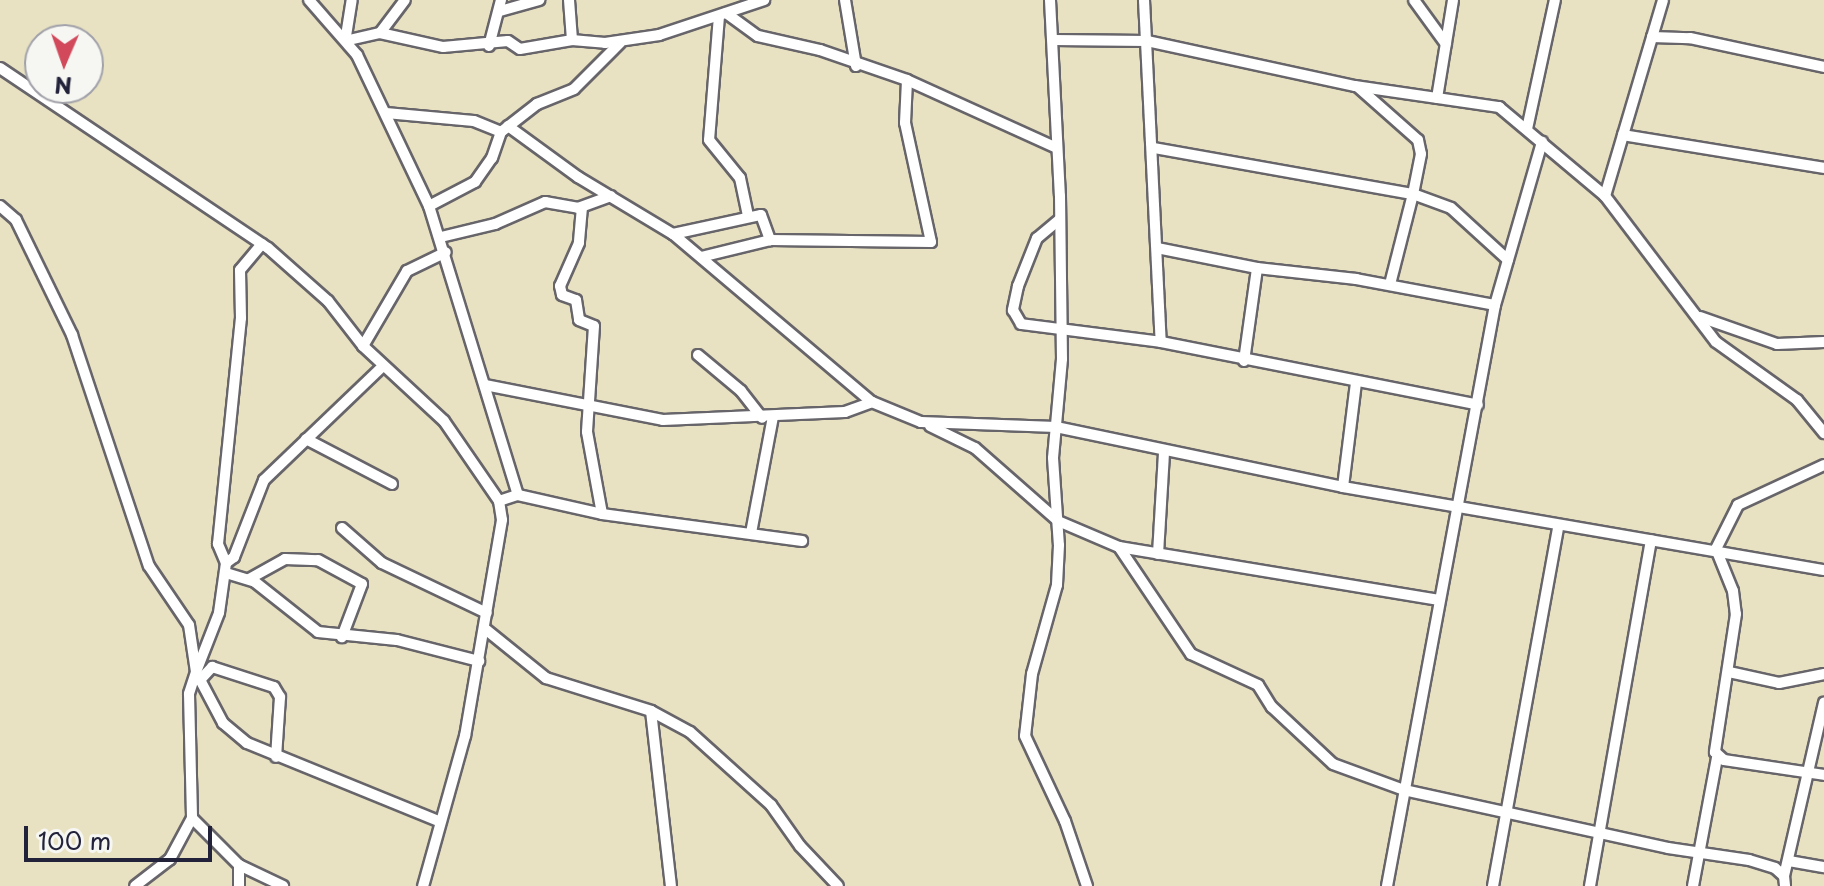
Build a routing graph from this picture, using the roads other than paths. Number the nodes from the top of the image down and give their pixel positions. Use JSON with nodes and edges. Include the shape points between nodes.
{"nodes":[{"id":1,"x":309,"y":0,"type":"edge"},
{"id":2,"x":352,"y":0,"type":"edge"},
{"id":3,"x":405,"y":0,"type":"edge"},
{"id":4,"x":539,"y":0,"type":"edge"},
{"id":5,"x":569,"y":0,"type":"edge"},
{"id":6,"x":845,"y":0,"type":"edge"},
{"id":7,"x":1050,"y":0,"type":"edge"},
{"id":8,"x":1144,"y":0,"type":"edge"},
{"id":9,"x":1414,"y":0,"type":"edge"},
{"id":10,"x":1453,"y":0,"type":"edge"},
{"id":11,"x":1555,"y":0,"type":"edge"},
{"id":12,"x":1663,"y":0,"type":"edge"},
{"id":13,"x":759,"y":1,"type":"edge"},
{"id":14,"x":501,"y":5,"type":"edge"},
{"id":15,"x":722,"y":14,"type":"junction"},
{"id":16,"x":380,"y":33,"type":"junction"},
{"id":17,"x":1652,"y":37,"type":"junction"},
{"id":18,"x":347,"y":38,"type":"junction"},
{"id":19,"x":625,"y":39,"type":"junction"},
{"id":20,"x":572,"y":40,"type":"junction"},
{"id":21,"x":1054,"y":40,"type":"junction"},
{"id":22,"x":1147,"y":41,"type":"junction"},
{"id":23,"x":1446,"y":44,"type":"junction"},
{"id":24,"x":489,"y":46,"type":"junction"},
{"id":25,"x":856,"y":66,"type":"junction"},
{"id":26,"x":1824,"y":67,"type":"edge"},
{"id":27,"x":0,"y":68,"type":"edge"},
{"id":28,"x":907,"y":80,"type":"junction"},
{"id":29,"x":1355,"y":86,"type":"junction"},
{"id":30,"x":1437,"y":98,"type":"junction"},
{"id":31,"x":386,"y":113,"type":"junction"},
{"id":32,"x":504,"y":129,"type":"junction"},
{"id":33,"x":1527,"y":129,"type":"junction"},
{"id":34,"x":1623,"y":135,"type":"junction"},
{"id":35,"x":1542,"y":142,"type":"junction"},
{"id":36,"x":1055,"y":147,"type":"junction"},
{"id":37,"x":1154,"y":148,"type":"junction"},
{"id":38,"x":1824,"y":168,"type":"edge"},
{"id":39,"x":1413,"y":194,"type":"junction"},
{"id":40,"x":611,"y":196,"type":"junction"},
{"id":41,"x":1605,"y":196,"type":"junction"},
{"id":42,"x":0,"y":206,"type":"edge"},
{"id":43,"x":429,"y":206,"type":"junction"},
{"id":44,"x":582,"y":207,"type":"junction"},
{"id":45,"x":748,"y":215,"type":"junction"},
{"id":46,"x":1060,"y":219,"type":"junction"},
{"id":47,"x":673,"y":234,"type":"junction"},
{"id":48,"x":441,"y":237,"type":"junction"},
{"id":49,"x":770,"y":240,"type":"junction"},
{"id":50,"x":262,"y":244,"type":"junction"},
{"id":51,"x":1157,"y":248,"type":"junction"},
{"id":52,"x":446,"y":252,"type":"junction"},
{"id":53,"x":701,"y":257,"type":"junction"},
{"id":54,"x":1508,"y":260,"type":"junction"},
{"id":55,"x":1257,"y":268,"type":"junction"},
{"id":56,"x":1390,"y":284,"type":"junction"},
{"id":57,"x":1495,"y":305,"type":"junction"},
{"id":58,"x":1700,"y":317,"type":"junction"},
{"id":59,"x":1060,"y":333,"type":"junction"},
{"id":60,"x":1161,"y":342,"type":"junction"},
{"id":61,"x":1824,"y":342,"type":"edge"},
{"id":62,"x":363,"y":346,"type":"junction"},
{"id":63,"x":698,"y":355,"type":"dead end"},
{"id":64,"x":1244,"y":361,"type":"junction"},
{"id":65,"x":383,"y":366,"type":"junction"},
{"id":66,"x":1356,"y":382,"type":"junction"},
{"id":67,"x":485,"y":385,"type":"junction"},
{"id":68,"x":872,"y":402,"type":"junction"},
{"id":69,"x":587,"y":403,"type":"junction"},
{"id":70,"x":1478,"y":405,"type":"junction"},
{"id":71,"x":767,"y":417,"type":"junction"},
{"id":72,"x":921,"y":422,"type":"junction"},
{"id":73,"x":1056,"y":427,"type":"junction"},
{"id":74,"x":1824,"y":433,"type":"edge"},
{"id":75,"x":306,"y":439,"type":"junction"},
{"id":76,"x":1164,"y":453,"type":"junction"},
{"id":77,"x":1824,"y":465,"type":"edge"},
{"id":78,"x":392,"y":484,"type":"dead end"},
{"id":79,"x":1343,"y":487,"type":"junction"},
{"id":80,"x":518,"y":495,"type":"junction"},
{"id":81,"x":499,"y":501,"type":"junction"},
{"id":82,"x":1454,"y":508,"type":"junction"},
{"id":83,"x":602,"y":514,"type":"junction"},
{"id":84,"x":1058,"y":521,"type":"junction"},
{"id":85,"x":1558,"y":527,"type":"junction"},
{"id":86,"x":342,"y":528,"type":"dead end"},
{"id":87,"x":751,"y":533,"type":"junction"},
{"id":88,"x":1651,"y":540,"type":"junction"},
{"id":89,"x":802,"y":541,"type":"dead end"},
{"id":90,"x":1119,"y":547,"type":"junction"},
{"id":91,"x":1716,"y":549,"type":"junction"},
{"id":92,"x":1158,"y":554,"type":"junction"},
{"id":93,"x":226,"y":568,"type":"junction"},
{"id":94,"x":1824,"y":570,"type":"edge"},
{"id":95,"x":249,"y":579,"type":"junction"},
{"id":96,"x":1438,"y":600,"type":"junction"},
{"id":97,"x":487,"y":613,"type":"junction"},
{"id":98,"x":484,"y":628,"type":"junction"},
{"id":99,"x":342,"y":637,"type":"junction"},
{"id":100,"x":479,"y":661,"type":"junction"},
{"id":101,"x":1729,"y":672,"type":"junction"},
{"id":102,"x":1824,"y":674,"type":"edge"},
{"id":103,"x":198,"y":676,"type":"junction"},
{"id":104,"x":1824,"y":703,"type":"edge"},
{"id":105,"x":651,"y":711,"type":"junction"},
{"id":106,"x":276,"y":757,"type":"junction"},
{"id":107,"x":1717,"y":758,"type":"junction"},
{"id":108,"x":1807,"y":771,"type":"junction"},
{"id":109,"x":1824,"y":775,"type":"edge"},
{"id":110,"x":1404,"y":790,"type":"junction"},
{"id":111,"x":1506,"y":813,"type":"junction"},
{"id":112,"x":192,"y":818,"type":"junction"},
{"id":113,"x":438,"y":821,"type":"junction"},
{"id":114,"x":1598,"y":832,"type":"junction"},
{"id":115,"x":1699,"y":854,"type":"junction"},
{"id":116,"x":1789,"y":861,"type":"junction"},
{"id":117,"x":239,"y":865,"type":"junction"},
{"id":118,"x":1824,"y":867,"type":"edge"},
{"id":119,"x":1785,"y":881,"type":"edge"},
{"id":120,"x":135,"y":886,"type":"edge"},
{"id":121,"x":239,"y":886,"type":"edge"},
{"id":122,"x":283,"y":886,"type":"edge"},
{"id":123,"x":423,"y":886,"type":"edge"},
{"id":124,"x":671,"y":886,"type":"edge"},
{"id":125,"x":838,"y":886,"type":"edge"},
{"id":126,"x":1087,"y":886,"type":"edge"},
{"id":127,"x":1387,"y":886,"type":"edge"},
{"id":128,"x":1493,"y":886,"type":"edge"},
{"id":129,"x":1590,"y":886,"type":"edge"},
{"id":130,"x":1693,"y":886,"type":"edge"}],
"edges":[{"from":1,"to":18,"type":"street"},
{"from":2,"to":18,"type":"street"},
{"from":3,"to":16,"type":"street"},
{"from":4,"to":14,"type":"street"},
{"from":5,"to":20,"type":"street"},
{"from":6,"to":25,"type":"street"},
{"from":7,"to":21,"type":"street"},
{"from":8,"to":22,"type":"street"},
{"from":9,"to":23,"type":"street"},
{"from":10,"to":23,"type":"street"},
{"from":11,"to":33,"type":"street"},
{"from":12,"to":17,"type":"street"},
{"from":13,"to":15,"type":"street"},
{"from":14,"to":24,"type":"street"},
{"from":15,"to":19,"type":"street","via":[[659,35]]},
{"from":15,"to":25,"type":"street","via":[[758,36],[820,50]]},
{"from":15,"to":45,"type":"street","via":[[709,140],[740,178]]},
{"from":16,"to":18,"type":"street"},
{"from":16,"to":24,"type":"street","via":[[429,45]]},
{"from":17,"to":26,"type":"street","via":[[1690,38]]},
{"from":17,"to":34,"type":"street"},
{"from":18,"to":31,"type":"street"},
{"from":19,"to":20,"type":"street"},
{"from":19,"to":32,"type":"street","via":[[574,89],[537,104]]},
{"from":20,"to":24,"type":"street","via":[[520,49],[508,41]]},
{"from":21,"to":22,"type":"street"},
{"from":21,"to":36,"type":"street"},
{"from":22,"to":29,"type":"street"},
{"from":22,"to":37,"type":"street"},
{"from":23,"to":30,"type":"street"},
{"from":25,"to":28,"type":"street"},
{"from":27,"to":50,"type":"street"},
{"from":28,"to":36,"type":"street"},
{"from":28,"to":49,"type":"street","via":[[905,123],[931,242]]},
{"from":29,"to":30,"type":"street"},
{"from":29,"to":39,"type":"street","via":[[1418,140],[1421,154]]},
{"from":30,"to":33,"type":"street","via":[[1499,107]]},
{"from":31,"to":32,"type":"street"},
{"from":31,"to":43,"type":"street"},
{"from":32,"to":40,"type":"street"},
{"from":32,"to":43,"type":"street","via":[[475,182]]},
{"from":33,"to":35,"type":"street"},
{"from":34,"to":38,"type":"street"},
{"from":34,"to":41,"type":"street"},
{"from":35,"to":41,"type":"street"},
{"from":35,"to":54,"type":"street"},
{"from":36,"to":46,"type":"street"},
{"from":37,"to":39,"type":"street"},
{"from":37,"to":51,"type":"street"},
{"from":39,"to":54,"type":"street","via":[[1451,208]]},
{"from":39,"to":56,"type":"street"},
{"from":40,"to":44,"type":"street"},
{"from":40,"to":47,"type":"street"},
{"from":41,"to":58,"type":"street"},
{"from":42,"to":103,"type":"street","via":[[16,220],[72,335],[149,566],[186,616]]},
{"from":43,"to":48,"type":"street"},
{"from":44,"to":48,"type":"street","via":[[545,202],[495,224]]},
{"from":44,"to":69,"type":"street","via":[[579,243],[560,286],[562,295],[576,300],[579,320],[594,326]]},
{"from":45,"to":47,"type":"street"},
{"from":45,"to":49,"type":"street","via":[[764,215]]},
{"from":46,"to":59,"type":"street"},
{"from":46,"to":59,"type":"street","via":[[1037,238],[1013,310],[1021,324]]},
{"from":47,"to":53,"type":"street"},
{"from":48,"to":52,"type":"street"},
{"from":49,"to":53,"type":"street"},
{"from":50,"to":62,"type":"street","via":[[328,301]]},
{"from":50,"to":93,"type":"street","via":[[240,270],[241,318],[218,544]]},
{"from":51,"to":55,"type":"street"},
{"from":51,"to":60,"type":"street"},
{"from":52,"to":62,"type":"street","via":[[407,271]]},
{"from":52,"to":67,"type":"street"},
{"from":53,"to":68,"type":"street"},
{"from":54,"to":57,"type":"street"},
{"from":55,"to":56,"type":"street"},
{"from":55,"to":64,"type":"street"},
{"from":56,"to":57,"type":"street"},
{"from":57,"to":70,"type":"street"},
{"from":58,"to":61,"type":"street","via":[[1777,344]]},
{"from":58,"to":74,"type":"street","via":[[1716,342],[1797,400]]},
{"from":59,"to":60,"type":"street"},
{"from":59,"to":73,"type":"street"},
{"from":60,"to":64,"type":"street"},
{"from":62,"to":65,"type":"street"},
{"from":63,"to":71,"type":"street"},
{"from":64,"to":66,"type":"street"},
{"from":65,"to":75,"type":"street"},
{"from":65,"to":81,"type":"street","via":[[444,421]]},
{"from":66,"to":70,"type":"street"},
{"from":66,"to":79,"type":"street"},
{"from":67,"to":69,"type":"street"},
{"from":67,"to":80,"type":"street"},
{"from":68,"to":71,"type":"street","via":[[845,412]]},
{"from":68,"to":72,"type":"street"},
{"from":69,"to":71,"type":"street","via":[[663,420]]},
{"from":69,"to":83,"type":"street","via":[[588,448]]},
{"from":70,"to":82,"type":"street"},
{"from":71,"to":87,"type":"street"},
{"from":72,"to":73,"type":"street"},
{"from":72,"to":84,"type":"street","via":[[975,448]]},
{"from":73,"to":76,"type":"street"},
{"from":73,"to":84,"type":"street"},
{"from":75,"to":78,"type":"street"},
{"from":75,"to":93,"type":"street","via":[[264,480]]},
{"from":76,"to":79,"type":"street"},
{"from":76,"to":92,"type":"street"},
{"from":77,"to":91,"type":"street","via":[[1738,505]]},
{"from":79,"to":82,"type":"street"},
{"from":80,"to":81,"type":"street"},
{"from":80,"to":83,"type":"street"},
{"from":81,"to":97,"type":"street","via":[[502,520]]},
{"from":82,"to":85,"type":"street"},
{"from":82,"to":96,"type":"street"},
{"from":83,"to":87,"type":"street"},
{"from":84,"to":90,"type":"street"},
{"from":84,"to":126,"type":"street","via":[[1057,585],[1032,674],[1025,736],[1065,821]]},
{"from":85,"to":88,"type":"street"},
{"from":85,"to":111,"type":"street"},
{"from":86,"to":97,"type":"street","via":[[382,563]]},
{"from":87,"to":89,"type":"street"},
{"from":88,"to":91,"type":"street"},
{"from":88,"to":114,"type":"street"},
{"from":90,"to":92,"type":"street"},
{"from":90,"to":110,"type":"street","via":[[1191,654],[1258,685],[1272,707],[1333,764]]},
{"from":91,"to":94,"type":"street"},
{"from":91,"to":101,"type":"street","via":[[1736,614]]},
{"from":92,"to":96,"type":"street"},
{"from":93,"to":95,"type":"street"},
{"from":93,"to":103,"type":"street","via":[[219,613]]},
{"from":95,"to":99,"type":"street","via":[[318,632]]},
{"from":95,"to":99,"type":"street","via":[[273,562],[295,559],[318,560],[357,581],[363,588]]},
{"from":96,"to":110,"type":"street"},
{"from":97,"to":98,"type":"street"},
{"from":98,"to":100,"type":"street"},
{"from":98,"to":105,"type":"street","via":[[546,678]]},
{"from":99,"to":100,"type":"street","via":[[397,640]]},
{"from":100,"to":113,"type":"street","via":[[453,788]]},
{"from":101,"to":102,"type":"street","via":[[1779,683]]},
{"from":101,"to":107,"type":"street"},
{"from":103,"to":106,"type":"street","via":[[223,723]]},
{"from":103,"to":106,"type":"street","via":[[212,667],[274,687],[280,697]]},
{"from":103,"to":112,"type":"street","via":[[189,694]]},
{"from":104,"to":108,"type":"street"},
{"from":105,"to":124,"type":"street"},
{"from":105,"to":125,"type":"street","via":[[690,732],[771,805]]},
{"from":106,"to":113,"type":"street"},
{"from":107,"to":108,"type":"street"},
{"from":107,"to":115,"type":"street"},
{"from":108,"to":109,"type":"street"},
{"from":108,"to":116,"type":"street"},
{"from":110,"to":111,"type":"street"},
{"from":110,"to":127,"type":"street"},
{"from":111,"to":114,"type":"street"},
{"from":111,"to":128,"type":"street"},
{"from":112,"to":117,"type":"street"},
{"from":112,"to":120,"type":"street","via":[[170,859]]},
{"from":113,"to":123,"type":"street"},
{"from":114,"to":115,"type":"street"},
{"from":114,"to":129,"type":"street"},
{"from":115,"to":119,"type":"street","via":[[1749,860]]},
{"from":115,"to":130,"type":"street"},
{"from":116,"to":118,"type":"street"},
{"from":116,"to":119,"type":"street"},
{"from":117,"to":121,"type":"street"},
{"from":117,"to":122,"type":"street"}]}
